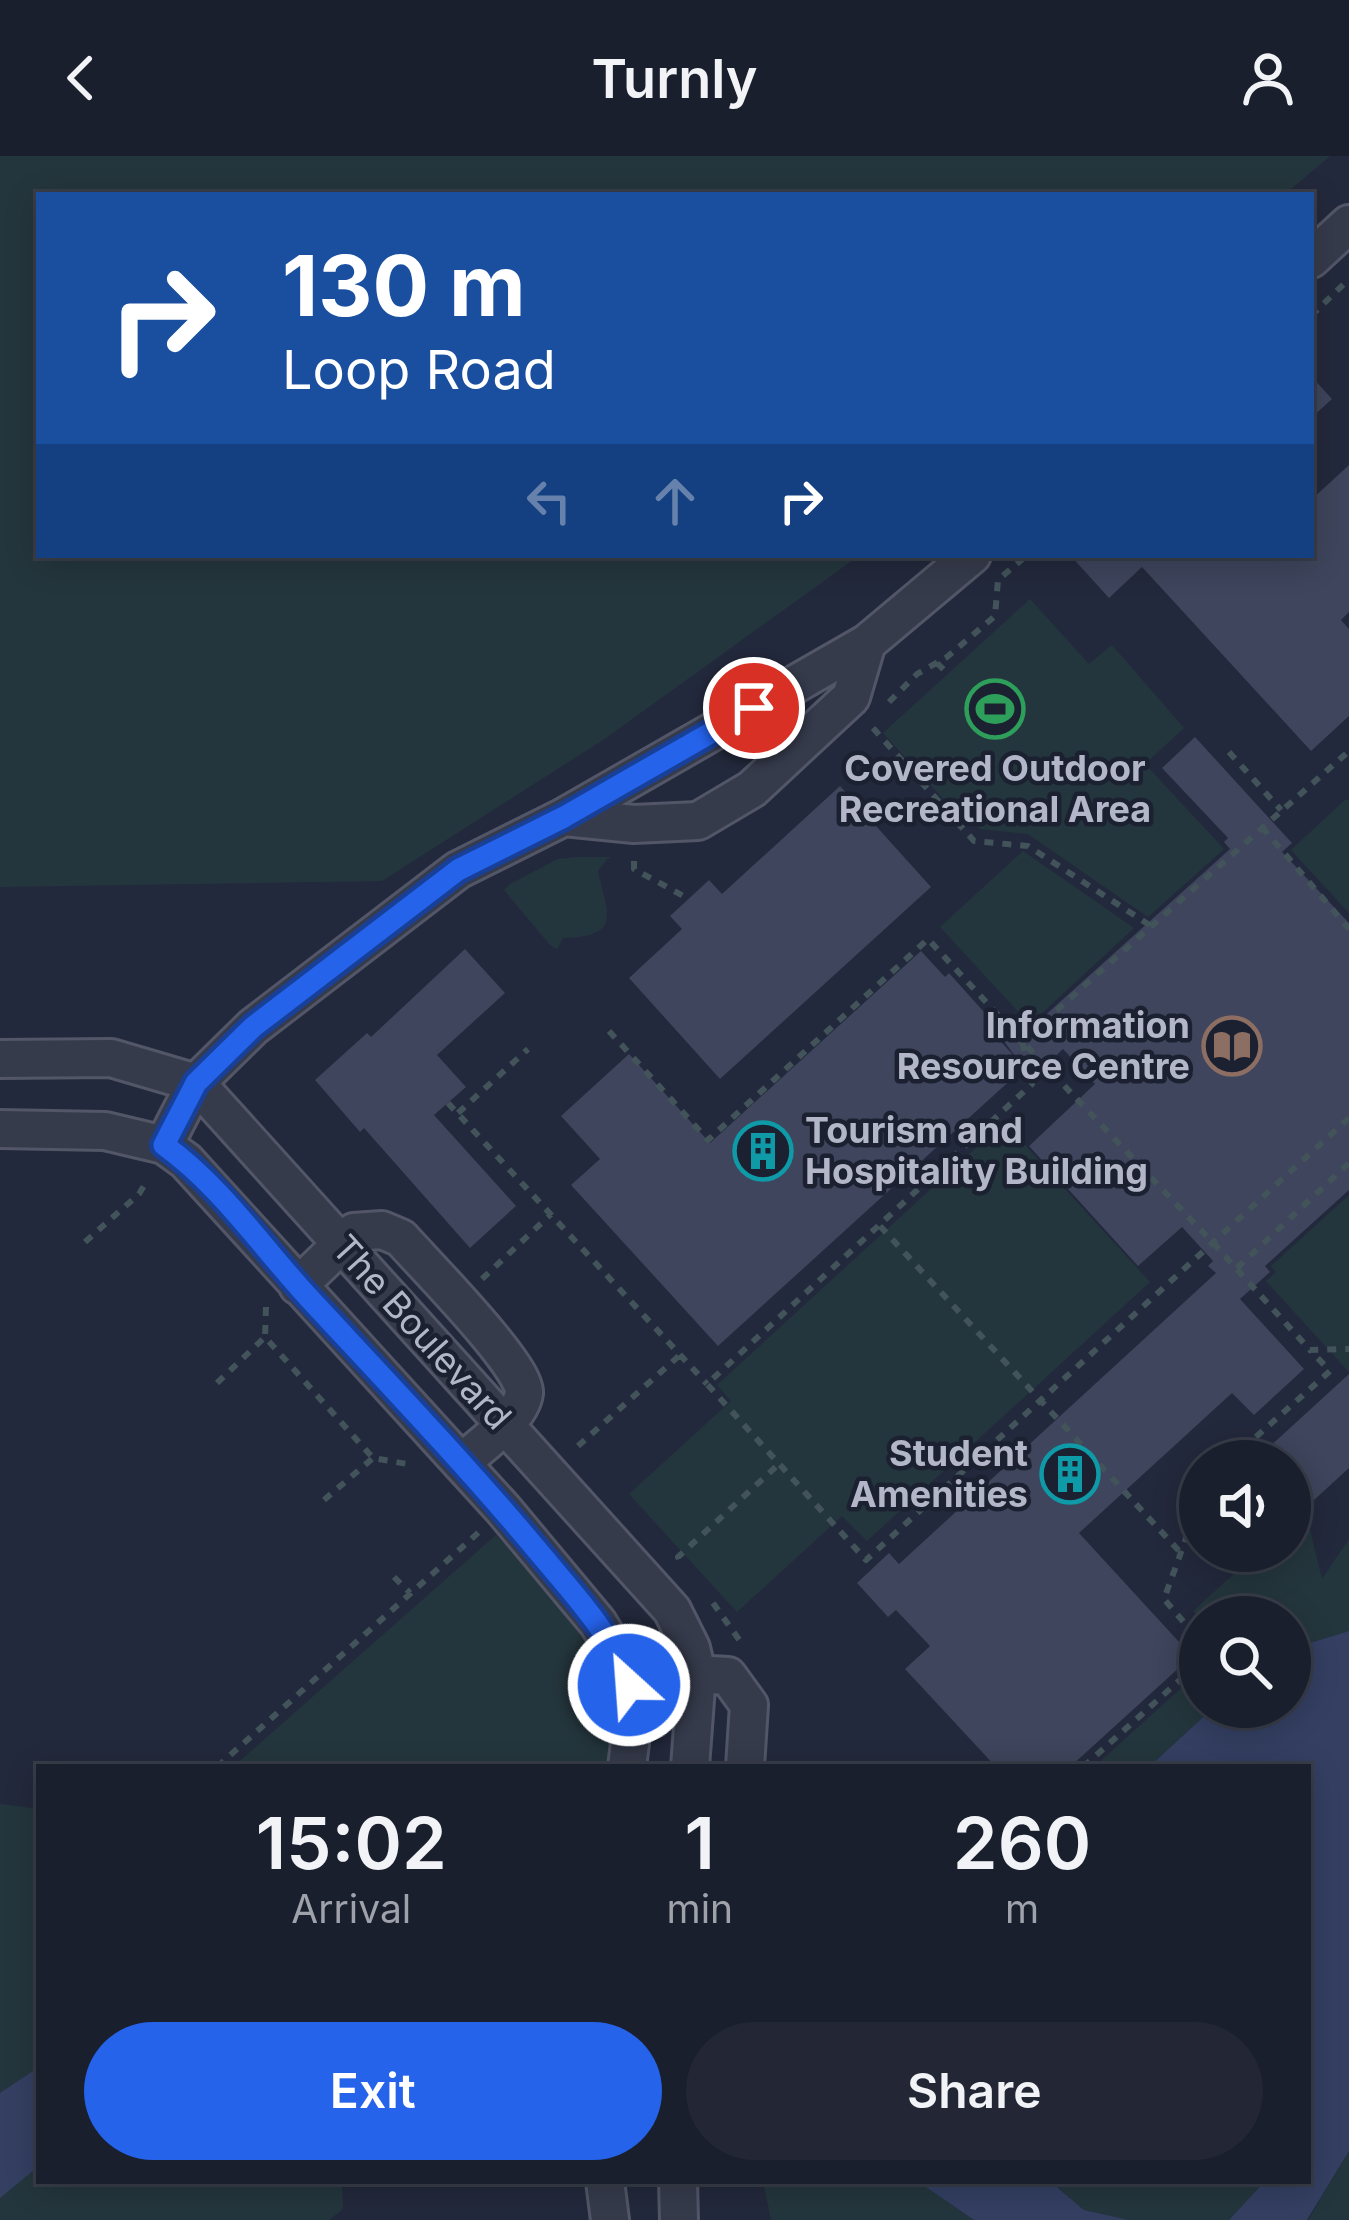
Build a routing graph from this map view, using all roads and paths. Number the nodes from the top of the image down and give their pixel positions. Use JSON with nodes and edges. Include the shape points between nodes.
{"nodes":[{"id":1,"x":1349,"y":224,"type":"edge"},
{"id":2,"x":1314,"y":257,"type":"edge"},
{"id":3,"x":1349,"y":279,"type":"edge"},
{"id":4,"x":1314,"y":313,"type":"edge"},
{"id":5,"x":968,"y":558,"type":"edge"},
{"id":6,"x":1024,"y":558,"type":"edge"},
{"id":7,"x":867,"y":643,"type":"junction"},
{"id":8,"x":938,"y":663,"type":"junction"},
{"id":9,"x":948,"y":674,"type":"dead end"},
{"id":10,"x":886,"y":704,"type":"dead end"},
{"id":11,"x":867,"y":721,"type":"dead end"},
{"id":12,"x":1229,"y":752,"type":"dead end"},
{"id":13,"x":1348,"y":753,"type":"edge"},
{"id":14,"x":1281,"y":810,"type":"junction"},
{"id":15,"x":564,"y":817,"type":"junction"},
{"id":16,"x":1262,"y":827,"type":"junction"},
{"id":17,"x":634,"y":851,"type":"dead end"},
{"id":18,"x":689,"y":899,"type":"dead end"},
{"id":19,"x":1151,"y":926,"type":"junction"},
{"id":20,"x":1349,"y":929,"type":"edge"},
{"id":21,"x":609,"y":1031,"type":"dead end"},
{"id":22,"x":1022,"y":1041,"type":"junction"},
{"id":23,"x":528,"y":1049,"type":"dead end"},
{"id":24,"x":0,"y":1059,"type":"edge"},
{"id":25,"x":196,"y":1083,"type":"junction"},
{"id":26,"x":448,"y":1103,"type":"dead end"},
{"id":27,"x":458,"y":1113,"type":"junction"},
{"id":28,"x":1349,"y":1118,"type":"edge"},
{"id":29,"x":0,"y":1129,"type":"edge"},
{"id":30,"x":164,"y":1145,"type":"junction"},
{"id":31,"x":1349,"y":1163,"type":"edge"},
{"id":32,"x":161,"y":1187,"type":"dead end"},
{"id":33,"x":551,"y":1214,"type":"junction"},
{"id":34,"x":880,"y":1226,"type":"junction"},
{"id":35,"x":85,"y":1242,"type":"dead end"},
{"id":36,"x":342,"y":1243,"type":"junction"},
{"id":37,"x":1214,"y":1244,"type":"junction"},
{"id":38,"x":1237,"y":1268,"type":"junction"},
{"id":39,"x":487,"y":1291,"type":"dead end"},
{"id":40,"x":282,"y":1295,"type":"junction"},
{"id":41,"x":265,"y":1337,"type":"junction"},
{"id":42,"x":1349,"y":1349,"type":"edge"},
{"id":43,"x":1310,"y":1350,"type":"junction"},
{"id":44,"x":680,"y":1355,"type":"junction"},
{"id":45,"x":217,"y":1383,"type":"dead end"},
{"id":46,"x":707,"y":1384,"type":"junction"},
{"id":47,"x":1041,"y":1402,"type":"junction"},
{"id":48,"x":505,"y":1424,"type":"junction"},
{"id":49,"x":568,"y":1435,"type":"dead end"},
{"id":50,"x":1253,"y":1440,"type":"edge"},
{"id":51,"x":374,"y":1458,"type":"junction"},
{"id":52,"x":461,"y":1463,"type":"junction"},
{"id":53,"x":779,"y":1464,"type":"junction"},
{"id":54,"x":415,"y":1466,"type":"dead end"},
{"id":55,"x":324,"y":1500,"type":"dead end"},
{"id":56,"x":492,"y":1546,"type":"dead end"},
{"id":57,"x":1179,"y":1552,"type":"edge"},
{"id":58,"x":1179,"y":1556,"type":"edge"},
{"id":59,"x":690,"y":1572,"type":"dead end"},
{"id":60,"x":394,"y":1577,"type":"dead end"},
{"id":61,"x":410,"y":1593,"type":"junction"},
{"id":62,"x":713,"y":1603,"type":"dead end"},
{"id":63,"x":1179,"y":1617,"type":"edge"},
{"id":64,"x":747,"y":1652,"type":"dead end"},
{"id":65,"x":624,"y":1670,"type":"junction"},
{"id":66,"x":697,"y":1673,"type":"junction"},
{"id":67,"x":1179,"y":1681,"type":"edge"},
{"id":68,"x":220,"y":1764,"type":"edge"},
{"id":69,"x":628,"y":1764,"type":"edge"},
{"id":70,"x":690,"y":1764,"type":"edge"},
{"id":71,"x":745,"y":1764,"type":"edge"},
{"id":72,"x":1086,"y":1764,"type":"edge"},
{"id":73,"x":604,"y":2184,"type":"edge"},
{"id":74,"x":678,"y":2184,"type":"edge"},
{"id":75,"x":610,"y":2220,"type":"edge"},
{"id":76,"x":679,"y":2220,"type":"edge"}],
"edges":[{"from":1,"to":2,"type":"street"},
{"from":3,"to":4,"type":"path"},
{"from":5,"to":7,"type":"street"},
{"from":6,"to":8,"type":"path","via":[[998,580],[995,616]]},
{"from":7,"to":15,"type":"street"},
{"from":7,"to":15,"type":"street","via":[[851,698],[752,789],[698,821]]},
{"from":8,"to":9,"type":"path"},
{"from":8,"to":10,"type":"path"},
{"from":11,"to":19,"type":"path","via":[[974,841],[1028,846]]},
{"from":12,"to":14,"type":"path"},
{"from":13,"to":14,"type":"path"},
{"from":14,"to":16,"type":"path"},
{"from":15,"to":25,"type":"street","via":[[458,870],[253,1027]]},
{"from":16,"to":19,"type":"path"},
{"from":16,"to":20,"type":"path"},
{"from":17,"to":18,"type":"path","via":[[634,869]]},
{"from":19,"to":22,"type":"path"},
{"from":21,"to":22,"type":"path","via":[[708,1141],[928,939]]},
{"from":22,"to":34,"type":"path","via":[[1032,1084]]},
{"from":22,"to":37,"type":"path"},
{"from":23,"to":27,"type":"path"},
{"from":24,"to":25,"type":"street","via":[[111,1058]]},
{"from":25,"to":30,"type":"street"},
{"from":25,"to":36,"type":"street","name":"The Boulevard"},
{"from":26,"to":27,"type":"path"},
{"from":27,"to":33,"type":"path"},
{"from":28,"to":37,"type":"path"},
{"from":29,"to":30,"type":"street","name":"The Boulevard","via":[[105,1131]]},
{"from":30,"to":40,"type":"street","name":"The Boulevard","via":[[212,1188]]},
{"from":31,"to":38,"type":"path"},
{"from":32,"to":35,"type":"path","via":[[149,1176]]},
{"from":33,"to":39,"type":"path","via":[[479,1282]]},
{"from":33,"to":44,"type":"path"},
{"from":34,"to":46,"type":"path"},
{"from":34,"to":47,"type":"path"},
{"from":36,"to":40,"type":"street"},
{"from":36,"to":48,"type":"street","name":"The Boulevard"},
{"from":37,"to":38,"type":"path"},
{"from":37,"to":47,"type":"path"},
{"from":38,"to":43,"type":"path"},
{"from":40,"to":41,"type":"path"},
{"from":40,"to":52,"type":"street","name":"The Boulevard"},
{"from":41,"to":45,"type":"path"},
{"from":41,"to":51,"type":"path"},
{"from":42,"to":43,"type":"path"},
{"from":43,"to":50,"type":"path","via":[[1330,1371]]},
{"from":44,"to":46,"type":"path"},
{"from":44,"to":49,"type":"path","via":[[578,1446]]},
{"from":46,"to":53,"type":"path"},
{"from":47,"to":53,"type":"path","via":[[866,1560]]},
{"from":47,"to":57,"type":"path"},
{"from":48,"to":52,"type":"street"},
{"from":48,"to":66,"type":"street","name":"The Boulevard","via":[[672,1610]]},
{"from":51,"to":54,"type":"path"},
{"from":51,"to":55,"type":"path"},
{"from":52,"to":65,"type":"street","name":"The Boulevard","via":[[598,1623]]},
{"from":53,"to":59,"type":"path","via":[[678,1558]]},
{"from":56,"to":61,"type":"path","via":[[478,1532]]},
{"from":58,"to":63,"type":"path","via":[[1164,1600]]},
{"from":60,"to":61,"type":"path"},
{"from":61,"to":68,"type":"path"},
{"from":62,"to":64,"type":"path"},
{"from":65,"to":66,"type":"street"},
{"from":65,"to":69,"type":"street","name":"The Boulevard"},
{"from":66,"to":70,"type":"street","name":"The Boulevard"},
{"from":66,"to":71,"type":"street","via":[[728,1676],[749,1705]]},
{"from":67,"to":72,"type":"path"},
{"from":73,"to":75,"type":"street"},
{"from":74,"to":76,"type":"street"}]}
